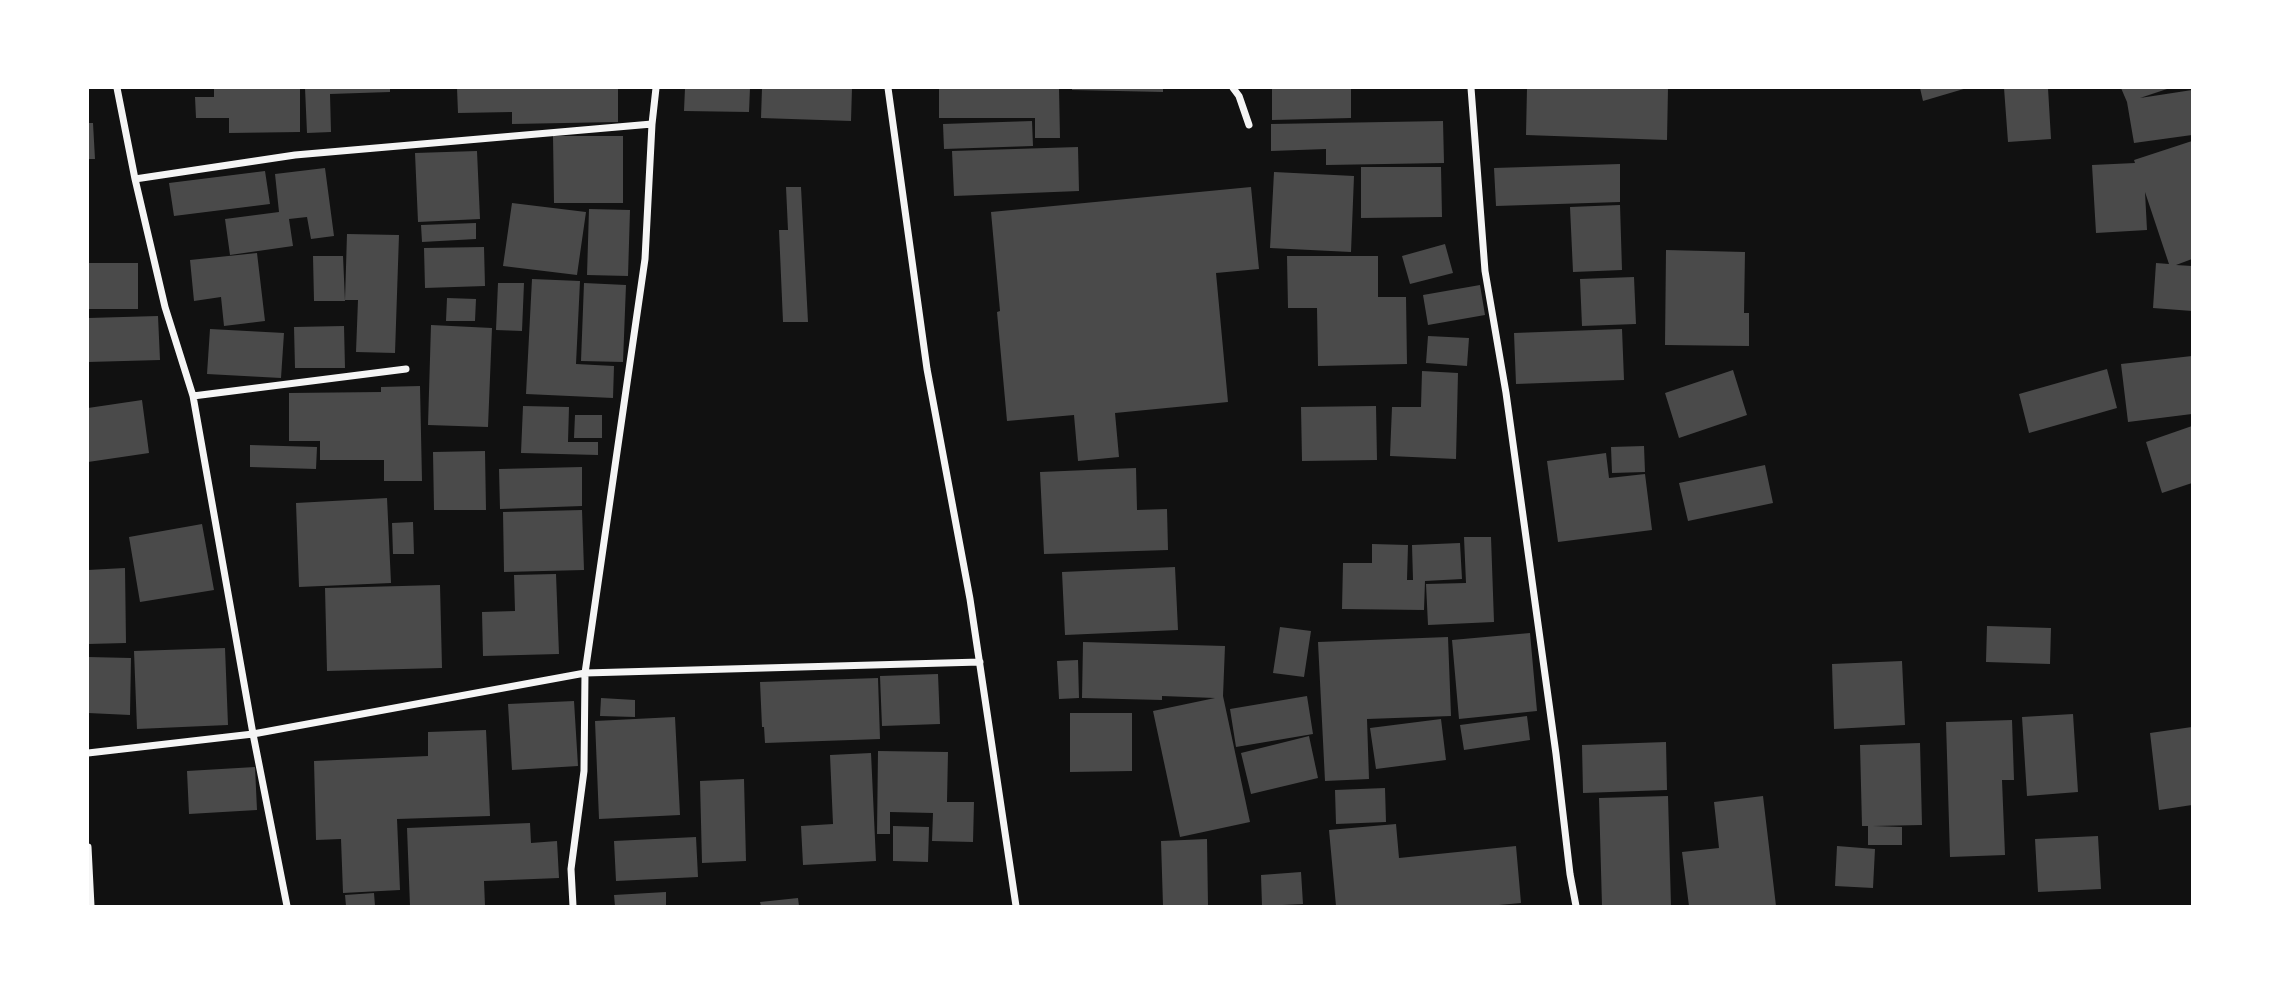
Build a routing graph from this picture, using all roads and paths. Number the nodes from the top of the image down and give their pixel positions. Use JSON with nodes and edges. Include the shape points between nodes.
{"nodes":[{"id":1,"x":117,"y":88,"type":"edge"},
{"id":2,"x":656,"y":88,"type":"edge"},
{"id":3,"x":888,"y":88,"type":"edge"},
{"id":4,"x":1233,"y":88,"type":"edge"},
{"id":5,"x":1471,"y":88,"type":"edge"},
{"id":6,"x":652,"y":124,"type":"junction"},
{"id":7,"x":1249,"y":125,"type":"dead end"},
{"id":8,"x":135,"y":179,"type":"junction"},
{"id":9,"x":406,"y":369,"type":"dead end"},
{"id":10,"x":193,"y":396,"type":"junction"},
{"id":11,"x":980,"y":662,"type":"junction"},
{"id":12,"x":585,"y":673,"type":"junction"},
{"id":13,"x":253,"y":734,"type":"junction"},
{"id":14,"x":88,"y":753,"type":"edge"},
{"id":15,"x":88,"y":847,"type":"edge"},
{"id":16,"x":91,"y":906,"type":"edge"},
{"id":17,"x":287,"y":906,"type":"edge"},
{"id":18,"x":573,"y":906,"type":"edge"},
{"id":19,"x":1016,"y":906,"type":"edge"},
{"id":20,"x":1576,"y":906,"type":"edge"}],
"edges":[{"from":1,"to":8,"type":"street"},
{"from":2,"to":6,"type":"street"},
{"from":3,"to":11,"type":"street","via":[[927,369]]},
{"from":4,"to":7,"type":"street"},
{"from":5,"to":20,"type":"street","via":[[1485,271]]},
{"from":6,"to":8,"type":"street","via":[[295,155]]},
{"from":6,"to":12,"type":"street","via":[[645,259]]},
{"from":8,"to":10,"type":"street"},
{"from":9,"to":10,"type":"street"},
{"from":10,"to":13,"type":"street"},
{"from":11,"to":12,"type":"street"},
{"from":11,"to":19,"type":"street"},
{"from":12,"to":13,"type":"street"},
{"from":12,"to":18,"type":"street","via":[[584,771],[571,869]]},
{"from":13,"to":14,"type":"street"},
{"from":13,"to":17,"type":"street"},
{"from":15,"to":16,"type":"street"}]}
